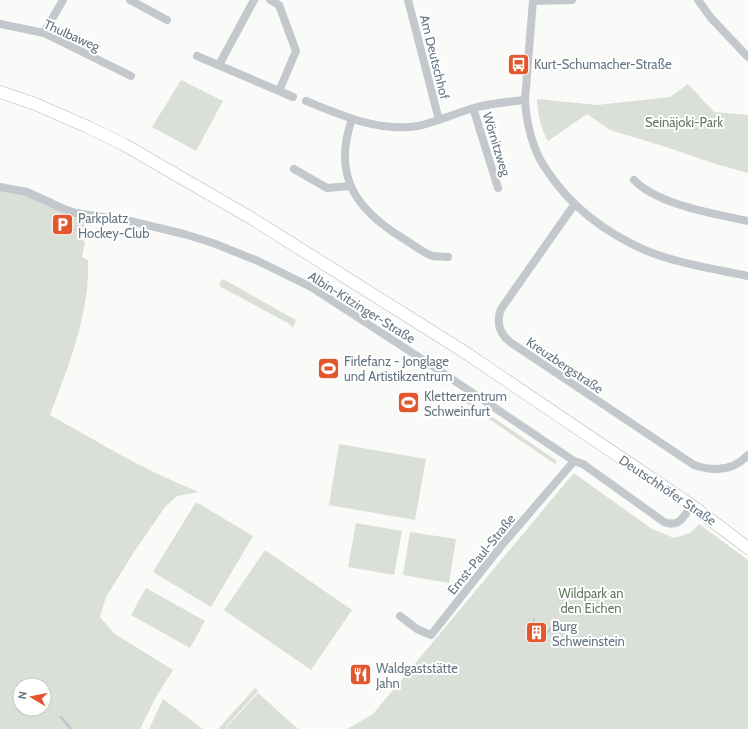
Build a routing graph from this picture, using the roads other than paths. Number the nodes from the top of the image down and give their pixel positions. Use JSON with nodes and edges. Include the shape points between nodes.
{"nodes":[{"id":1,"x":63,"y":0,"type":"edge"},
{"id":2,"x":130,"y":0,"type":"edge"},
{"id":3,"x":254,"y":0,"type":"edge"},
{"id":4,"x":270,"y":0,"type":"edge"},
{"id":5,"x":408,"y":0,"type":"edge"},
{"id":6,"x":533,"y":0,"type":"edge"},
{"id":7,"x":572,"y":0,"type":"edge"},
{"id":8,"x":698,"y":0,"type":"edge"},
{"id":9,"x":167,"y":20,"type":"dead end"},
{"id":10,"x":0,"y":24,"type":"edge"},
{"id":11,"x":44,"y":33,"type":"junction"},
{"id":12,"x":197,"y":56,"type":"dead end"},
{"id":13,"x":748,"y":57,"type":"edge"},
{"id":14,"x":219,"y":65,"type":"junction"},
{"id":15,"x":130,"y":76,"type":"dead end"},
{"id":16,"x":279,"y":91,"type":"junction"},
{"id":17,"x":0,"y":92,"type":"edge"},
{"id":18,"x":293,"y":97,"type":"dead end"},
{"id":19,"x":525,"y":100,"type":"junction"},
{"id":20,"x":306,"y":101,"type":"dead end"},
{"id":21,"x":472,"y":108,"type":"junction"},
{"id":22,"x":352,"y":119,"type":"junction"},
{"id":23,"x":439,"y":120,"type":"junction"},
{"id":24,"x":294,"y":169,"type":"dead end"},
{"id":25,"x":634,"y":180,"type":"dead end"},
{"id":26,"x":351,"y":186,"type":"junction"},
{"id":27,"x":0,"y":187,"type":"edge"},
{"id":28,"x":498,"y":188,"type":"dead end"},
{"id":29,"x":574,"y":205,"type":"junction"},
{"id":30,"x":748,"y":221,"type":"edge"},
{"id":31,"x":448,"y":257,"type":"dead end"},
{"id":32,"x":748,"y":276,"type":"edge"},
{"id":33,"x":748,"y":455,"type":"edge"},
{"id":34,"x":574,"y":461,"type":"junction"},
{"id":35,"x":691,"y":505,"type":"junction"},
{"id":36,"x":748,"y":548,"type":"edge"},
{"id":37,"x":400,"y":616,"type":"dead end"}],
"edges":[{"from":1,"to":11,"type":"street"},
{"from":2,"to":9,"type":"street"},
{"from":3,"to":14,"type":"street"},
{"from":4,"to":16,"type":"street","via":[[279,5],[296,51]]},
{"from":5,"to":23,"type":"street","name":"Am Deutschhof"},
{"from":6,"to":7,"type":"street"},
{"from":6,"to":19,"type":"street"},
{"from":8,"to":13,"type":"street","via":[[711,18]]},
{"from":10,"to":11,"type":"street","name":"Thulbaweg"},
{"from":11,"to":15,"type":"street","name":"Thulbaweg"},
{"from":12,"to":14,"type":"street"},
{"from":14,"to":16,"type":"street"},
{"from":16,"to":18,"type":"street"},
{"from":17,"to":35,"type":"main road","name":"Deutschhöfer Straße","via":[[35,104],[123,144],[251,218],[463,351]]},
{"from":19,"to":21,"type":"street"},
{"from":19,"to":29,"type":"street","via":[[535,150],[553,180]]},
{"from":20,"to":22,"type":"street"},
{"from":21,"to":23,"type":"street"},
{"from":21,"to":28,"type":"street","name":"Wörnitzweg"},
{"from":22,"to":23,"type":"street","via":[[393,127],[417,126]]},
{"from":22,"to":26,"type":"street","via":[[345,144],[345,161]]},
{"from":24,"to":26,"type":"street","via":[[327,188]]},
{"from":25,"to":30,"type":"street","via":[[650,192],[676,203]]},
{"from":26,"to":31,"type":"street","via":[[363,207],[387,229],[432,256]]},
{"from":27,"to":34,"type":"street","name":"Albin-Kitzinger-Straße","via":[[27,192],[76,213],[130,221],[177,232],[258,260],[311,287]]},
{"from":29,"to":32,"type":"street","via":[[608,230],[647,250],[680,261]]},
{"from":29,"to":33,"type":"street","name":"Kreuzbergstraße","via":[[501,309],[499,326],[503,335],[694,465],[714,470],[728,468]]},
{"from":34,"to":35,"type":"street","name":"Albin-Kitzinger-Straße","via":[[583,464],[669,524],[680,521]]},
{"from":34,"to":37,"type":"street","name":"Ernst-Paul-Straße","via":[[502,545],[431,635],[417,630]]},
{"from":35,"to":36,"type":"main road","name":"Deutschhöfer Straße"}]}
